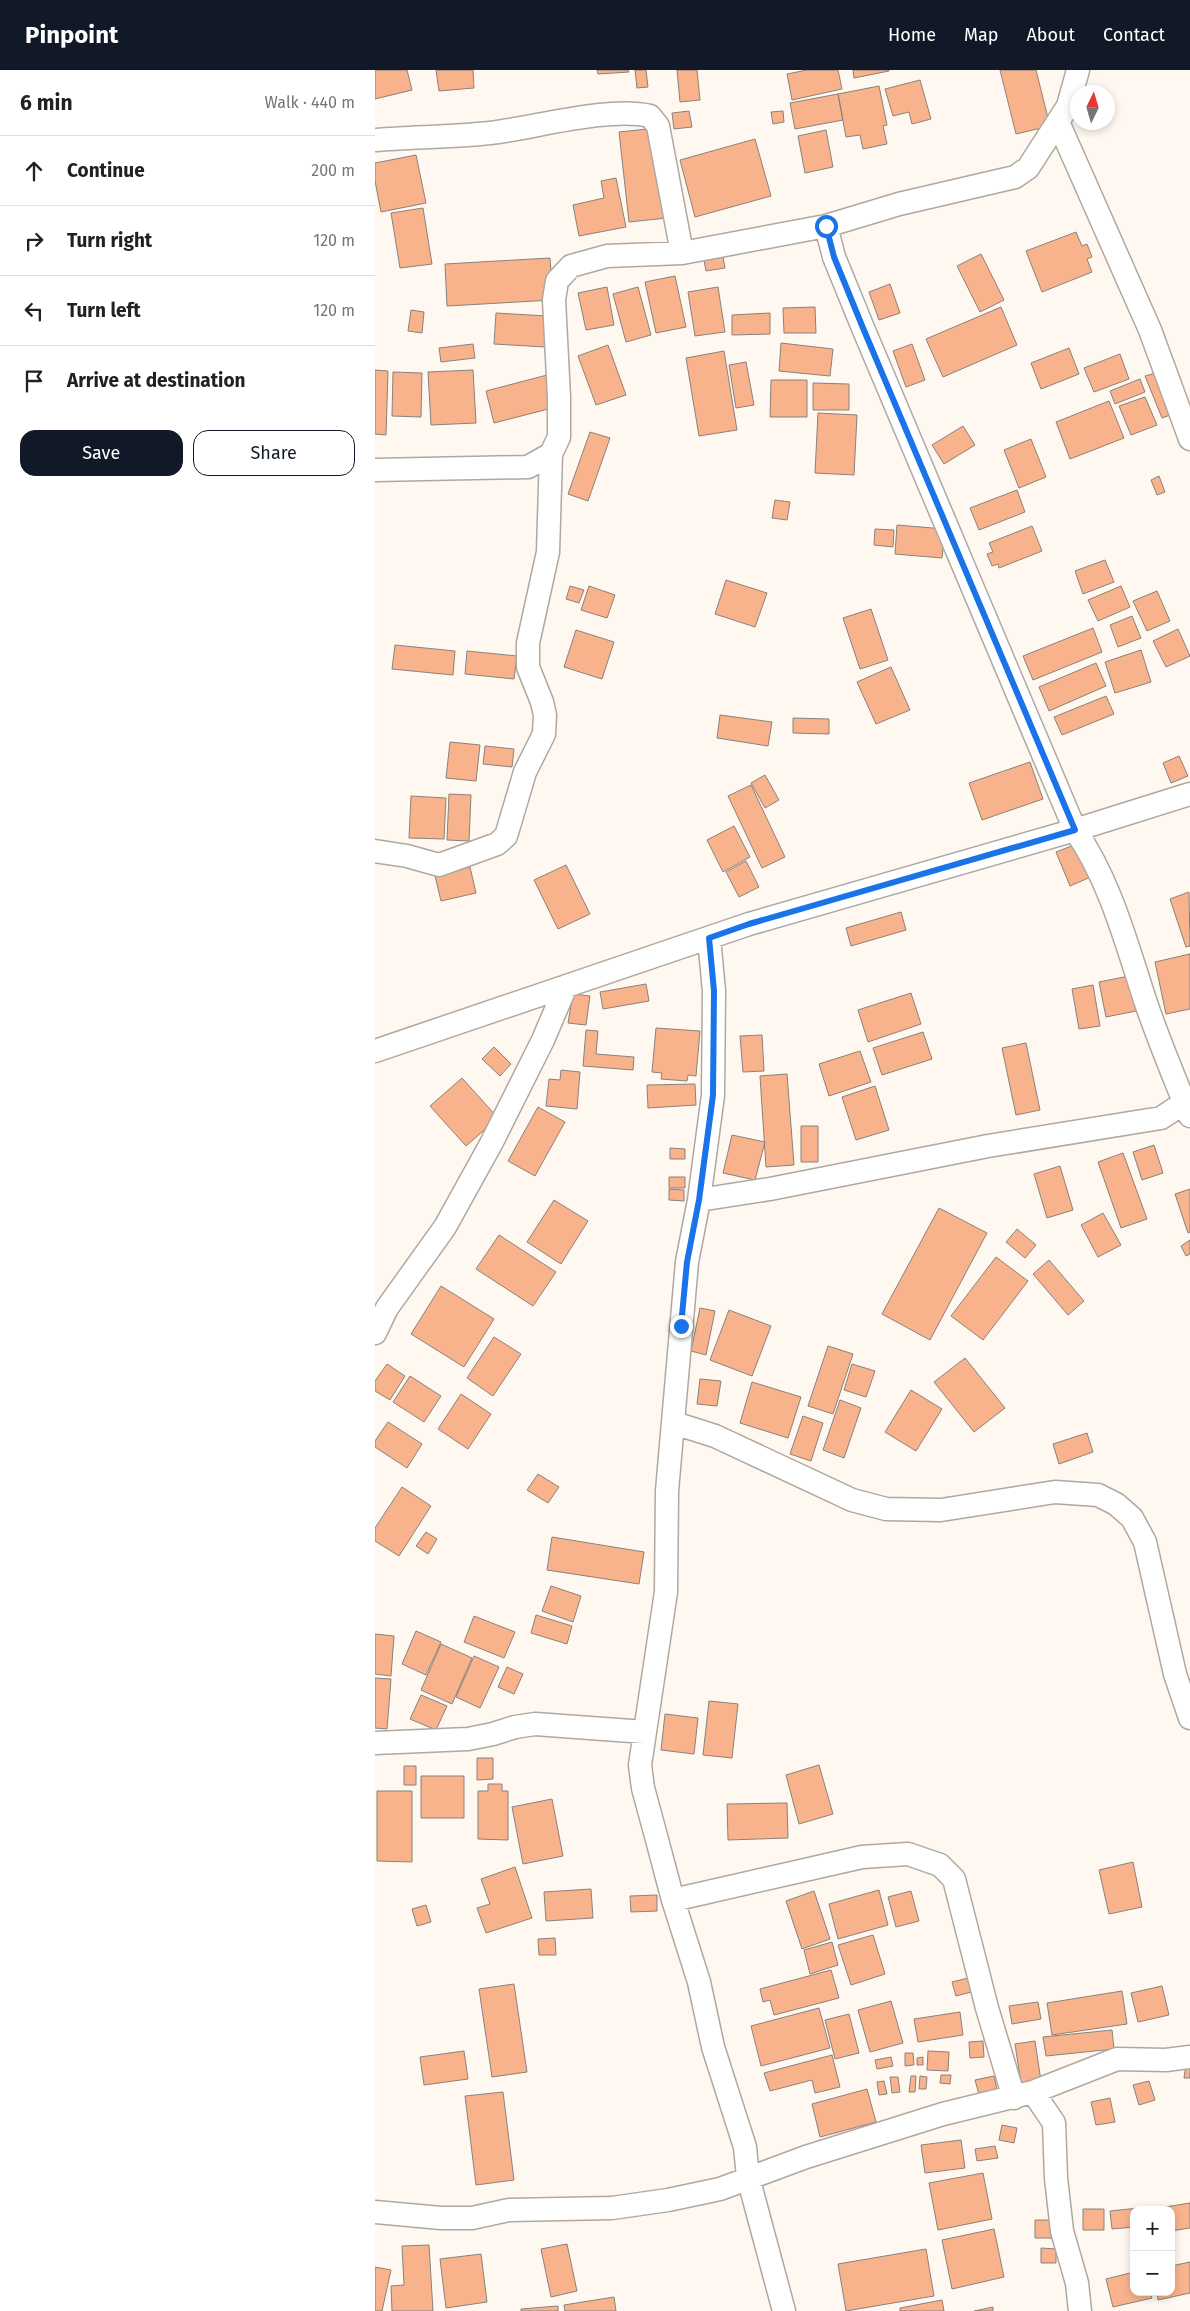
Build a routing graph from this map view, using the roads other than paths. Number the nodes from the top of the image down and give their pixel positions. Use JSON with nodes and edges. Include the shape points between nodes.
{"nodes":[{"id":1,"x":1078,"y":70,"type":"edge"},
{"id":2,"x":1057,"y":122,"type":"junction"},
{"id":3,"x":375,"y":140,"type":"edge"},
{"id":4,"x":826,"y":226,"type":"junction"},
{"id":5,"x":682,"y":253,"type":"junction"},
{"id":6,"x":1190,"y":439,"type":"edge"},
{"id":7,"x":551,"y":454,"type":"junction"},
{"id":8,"x":375,"y":470,"type":"edge"},
{"id":9,"x":1190,"y":794,"type":"edge"},
{"id":10,"x":1075,"y":830,"type":"junction"},
{"id":11,"x":375,"y":851,"type":"edge"},
{"id":12,"x":709,"y":938,"type":"junction"},
{"id":13,"x":566,"y":986,"type":"junction"},
{"id":14,"x":375,"y":1051,"type":"edge"},
{"id":15,"x":1188,"y":1106,"type":"edge"},
{"id":16,"x":699,"y":1200,"type":"junction"},
{"id":17,"x":375,"y":1334,"type":"edge"},
{"id":18,"x":674,"y":1423,"type":"junction"},
{"id":19,"x":1190,"y":1718,"type":"edge"},
{"id":20,"x":645,"y":1732,"type":"junction"},
{"id":21,"x":375,"y":1743,"type":"edge"},
{"id":22,"x":673,"y":1900,"type":"junction"},
{"id":23,"x":1190,"y":2057,"type":"edge"},
{"id":24,"x":1024,"y":2095,"type":"junction"},
{"id":25,"x":748,"y":2177,"type":"junction"},
{"id":26,"x":375,"y":2212,"type":"edge"},
{"id":27,"x":784,"y":2311,"type":"edge"},
{"id":28,"x":1080,"y":2311,"type":"edge"}],
"edges":[{"from":1,"to":2,"type":"street","via":[[1068,106]]},
{"from":2,"to":4,"type":"street","via":[[1028,168],[1015,177],[899,204]]},
{"from":2,"to":6,"type":"street","via":[[1150,330]]},
{"from":3,"to":5,"type":"street","via":[[490,133],[595,116],[637,113],[650,116],[658,126]]},
{"from":4,"to":5,"type":"street"},
{"from":4,"to":10,"type":"street","via":[[834,257],[863,328]]},
{"from":5,"to":7,"type":"street","via":[[607,256],[571,266],[557,281],[554,300],[559,437]]},
{"from":7,"to":8,"type":"street","via":[[528,467]]},
{"from":7,"to":11,"type":"street","via":[[548,552],[528,643],[528,667],[542,702],[544,734],[525,772],[506,836],[497,844],[439,865]]},
{"from":9,"to":10,"type":"street"},
{"from":10,"to":12,"type":"street"},
{"from":10,"to":15,"type":"street","via":[[1104,879],[1149,1010]]},
{"from":12,"to":13,"type":"street"},
{"from":12,"to":16,"type":"street","via":[[714,991],[713,1095]]},
{"from":13,"to":14,"type":"street"},
{"from":13,"to":17,"type":"street","via":[[543,1040],[478,1168],[445,1227],[387,1308]]},
{"from":15,"to":16,"type":"street","via":[[1161,1118]]},
{"from":16,"to":18,"type":"street","via":[[687,1262]]},
{"from":18,"to":19,"type":"street","via":[[715,1436],[851,1500],[886,1508],[941,1510],[1055,1492],[1098,1495],[1116,1504],[1132,1518],[1145,1542],[1175,1674]]},
{"from":18,"to":20,"type":"street","via":[[667,1491],[666,1592]]},
{"from":20,"to":21,"type":"street","via":[[535,1724],[468,1739]]},
{"from":20,"to":22,"type":"street","via":[[640,1765],[643,1788]]},
{"from":22,"to":24,"type":"street","via":[[862,1857],[908,1854],[940,1865],[954,1879],[987,2008]]},
{"from":22,"to":25,"type":"street","via":[[699,1982],[713,2047],[745,2147]]},
{"from":23,"to":24,"type":"street","via":[[1117,2059]]},
{"from":24,"to":25,"type":"street","via":[[943,2114]]},
{"from":24,"to":28,"type":"street","via":[[1054,2123],[1062,2231],[1077,2283]]},
{"from":25,"to":26,"type":"street","via":[[720,2189],[612,2208],[509,2210],[472,2218]]},
{"from":25,"to":27,"type":"street"}]}
